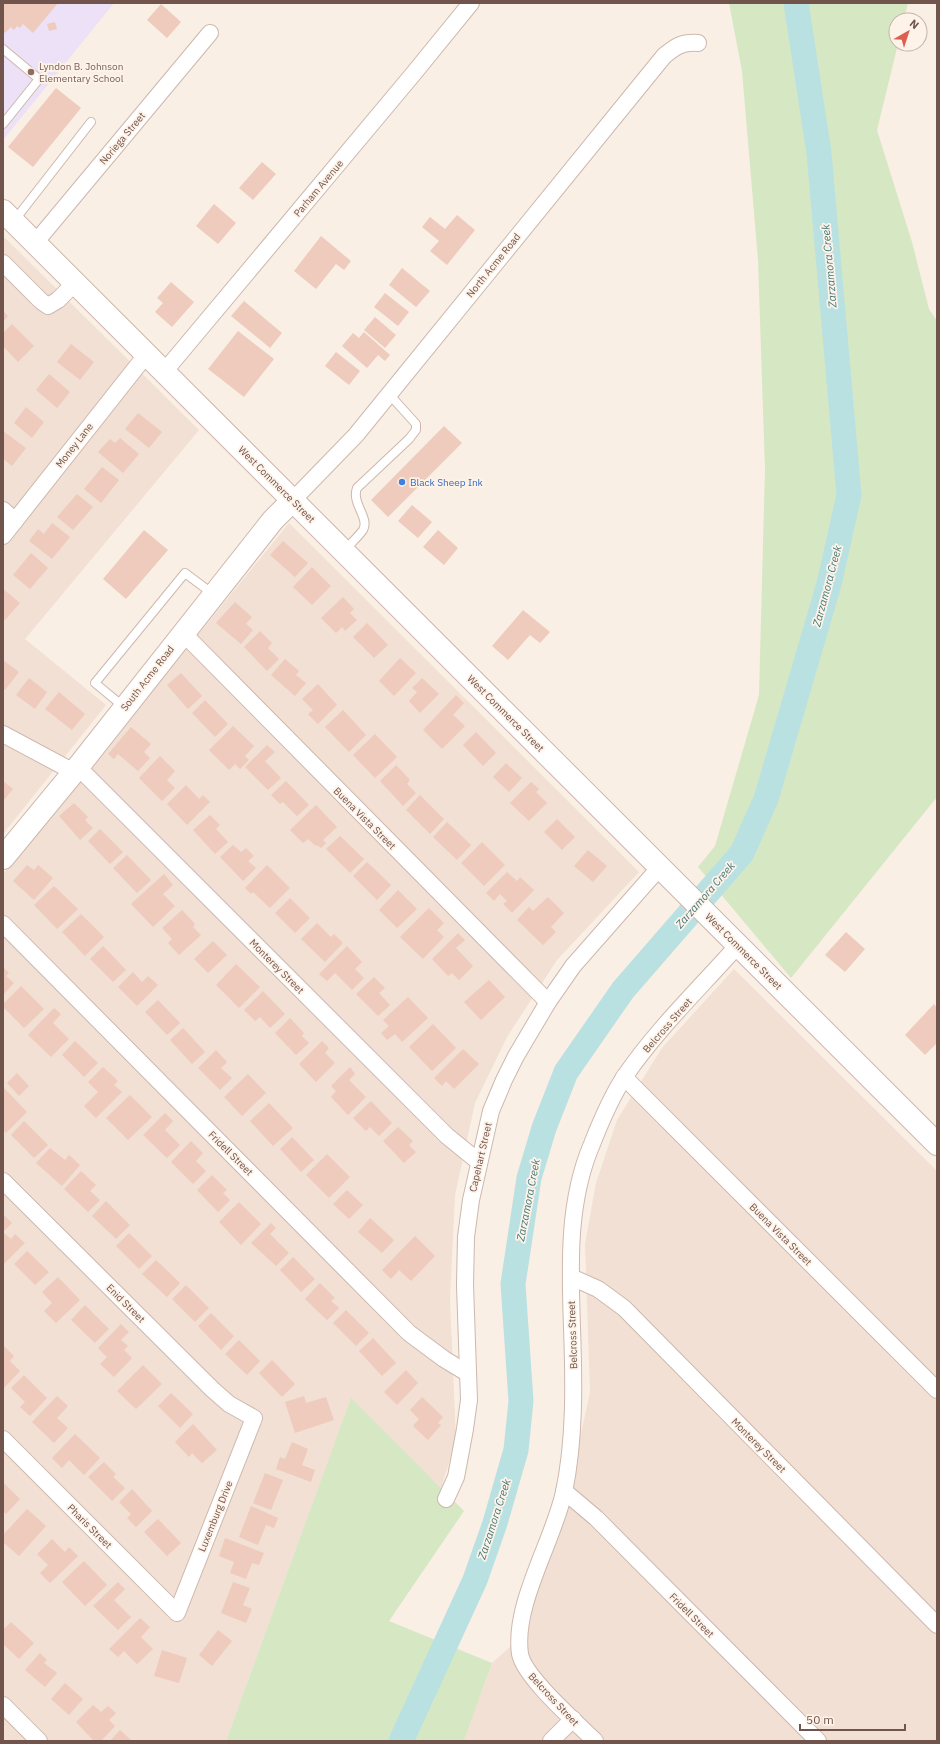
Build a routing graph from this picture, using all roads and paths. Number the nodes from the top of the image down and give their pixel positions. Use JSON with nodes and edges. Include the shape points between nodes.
{"nodes":[{"id":1,"x":471,"y":3,"type":"edge"},
{"id":2,"x":210,"y":33,"type":"dead end"},
{"id":3,"x":698,"y":43,"type":"dead end"},
{"id":4,"x":3,"y":49,"type":"edge"},
{"id":5,"x":3,"y":109,"type":"edge"},
{"id":6,"x":10,"y":115,"type":"junction"},
{"id":7,"x":91,"y":122,"type":"dead end"},
{"id":8,"x":3,"y":124,"type":"edge"},
{"id":9,"x":8,"y":216,"type":"edge"},
{"id":10,"x":35,"y":243,"type":"junction"},
{"id":11,"x":3,"y":263,"type":"edge"},
{"id":12,"x":75,"y":283,"type":"junction"},
{"id":13,"x":146,"y":355,"type":"junction"},
{"id":14,"x":164,"y":372,"type":"junction"},
{"id":15,"x":389,"y":394,"type":"junction"},
{"id":16,"x":293,"y":500,"type":"junction"},
{"id":17,"x":3,"y":510,"type":"edge"},
{"id":18,"x":15,"y":521,"type":"junction"},
{"id":19,"x":3,"y":536,"type":"edge"},
{"id":20,"x":344,"y":551,"type":"junction"},
{"id":21,"x":214,"y":594,"type":"junction"},
{"id":22,"x":183,"y":634,"type":"junction"},
{"id":23,"x":124,"y":708,"type":"junction"},
{"id":24,"x":3,"y":734,"type":"edge"},
{"id":25,"x":76,"y":769,"type":"junction"},
{"id":26,"x":3,"y":858,"type":"edge"},
{"id":27,"x":667,"y":874,"type":"junction"},
{"id":28,"x":3,"y":924,"type":"edge"},
{"id":29,"x":731,"y":938,"type":"junction"},
{"id":30,"x":548,"y":1002,"type":"junction"},
{"id":31,"x":624,"y":1077,"type":"junction"},
{"id":32,"x":937,"y":1144,"type":"edge"},
{"id":33,"x":478,"y":1162,"type":"junction"},
{"id":34,"x":3,"y":1182,"type":"edge"},
{"id":35,"x":571,"y":1277,"type":"junction"},
{"id":36,"x":467,"y":1373,"type":"junction"},
{"id":37,"x":937,"y":1390,"type":"edge"},
{"id":38,"x":254,"y":1418,"type":"joint"},
{"id":39,"x":3,"y":1439,"type":"edge"},
{"id":40,"x":564,"y":1491,"type":"junction"},
{"id":41,"x":446,"y":1499,"type":"dead end"},
{"id":42,"x":177,"y":1613,"type":"joint"},
{"id":43,"x":937,"y":1625,"type":"edge"},
{"id":44,"x":3,"y":1705,"type":"edge"},
{"id":45,"x":573,"y":1719,"type":"junction"},
{"id":46,"x":33,"y":1739,"type":"edge"},
{"id":47,"x":551,"y":1741,"type":"edge"},
{"id":48,"x":595,"y":1741,"type":"edge"},
{"id":49,"x":818,"y":1741,"type":"edge"}],
"edges":[{"from":1,"to":14,"type":"street","name":"Parham Avenue"},
{"from":2,"to":10,"type":"street","name":"Noriega Street"},
{"from":3,"to":15,"type":"street","name":"North Acme Road","via":[[687,42],[675,46],[664,56]]},
{"from":4,"to":6,"type":"lane","via":[[39,79]]},
{"from":5,"to":6,"type":"lane"},
{"from":6,"to":8,"type":"lane"},
{"from":7,"to":9,"type":"lane"},
{"from":9,"to":10,"type":"main road","name":"West Commerce Street"},
{"from":10,"to":12,"type":"main road","name":"West Commerce Street"},
{"from":11,"to":12,"type":"street","via":[[48,306]]},
{"from":12,"to":13,"type":"main road","name":"West Commerce Street"},
{"from":13,"to":14,"type":"main road","name":"West Commerce Street"},
{"from":13,"to":18,"type":"street","name":"Money Lane"},
{"from":14,"to":16,"type":"main road","name":"West Commerce Street"},
{"from":15,"to":16,"type":"street","name":"North Acme Road","via":[[356,435]]},
{"from":15,"to":20,"type":"lane","via":[[416,424],[416,430],[357,488],[356,502],[365,521],[364,529]]},
{"from":16,"to":20,"type":"main road","name":"West Commerce Street"},
{"from":16,"to":21,"type":"main road","name":"South Acme Road","via":[[273,520]]},
{"from":17,"to":18,"type":"street"},
{"from":18,"to":19,"type":"street","name":"Money Lane"},
{"from":20,"to":27,"type":"main road","name":"West Commerce Street"},
{"from":21,"to":22,"type":"main road","name":"South Acme Road"},
{"from":21,"to":23,"type":"lane","via":[[185,573],[95,683]]},
{"from":22,"to":23,"type":"main road","name":"South Acme Road"},
{"from":22,"to":30,"type":"street","name":"Buena Vista Street"},
{"from":23,"to":25,"type":"main road","name":"South Acme Road"},
{"from":24,"to":25,"type":"street","name":"Monterey Street"},
{"from":25,"to":26,"type":"main road","name":"South Acme Road"},
{"from":25,"to":33,"type":"street","name":"Monterey Street","via":[[447,1136]]},
{"from":27,"to":29,"type":"main road","name":"West Commerce Street"},
{"from":27,"to":30,"type":"street","name":"Capehart Street","via":[[573,966]]},
{"from":28,"to":36,"type":"street","name":"Fridell Street","via":[[409,1333]]},
{"from":29,"to":31,"type":"street","name":"Belcross Street"},
{"from":29,"to":32,"type":"main road","name":"West Commerce Street"},
{"from":30,"to":33,"type":"street","name":"Capehart Street","via":[[504,1080],[491,1111]]},
{"from":31,"to":35,"type":"street","name":"Belcross Street","via":[[590,1147],[580,1182],[573,1223]]},
{"from":31,"to":37,"type":"street","name":"Buena Vista Street"},
{"from":33,"to":36,"type":"street","name":"Capehart Street","via":[[466,1236]]},
{"from":34,"to":38,"type":"street","name":"Enid Street","via":[[212,1389],[229,1404]]},
{"from":35,"to":40,"type":"street","name":"Belcross Street","via":[[573,1409]]},
{"from":35,"to":43,"type":"street","name":"Monterey Street","via":[[598,1289],[624,1308]]},
{"from":36,"to":41,"type":"street","name":"Capehart Street","via":[[465,1429],[456,1476]]},
{"from":38,"to":42,"type":"street","name":"Luxemburg Drive"},
{"from":39,"to":42,"type":"street","name":"Pharis Street"},
{"from":40,"to":45,"type":"street","name":"Belcross Street","via":[[559,1512],[531,1586],[519,1633],[522,1662],[533,1678]]},
{"from":40,"to":49,"type":"street","name":"Fridell Street","via":[[596,1518]]},
{"from":44,"to":46,"type":"street"},
{"from":45,"to":47,"type":"street"},
{"from":45,"to":48,"type":"street","name":"Belcross Street"}]}
